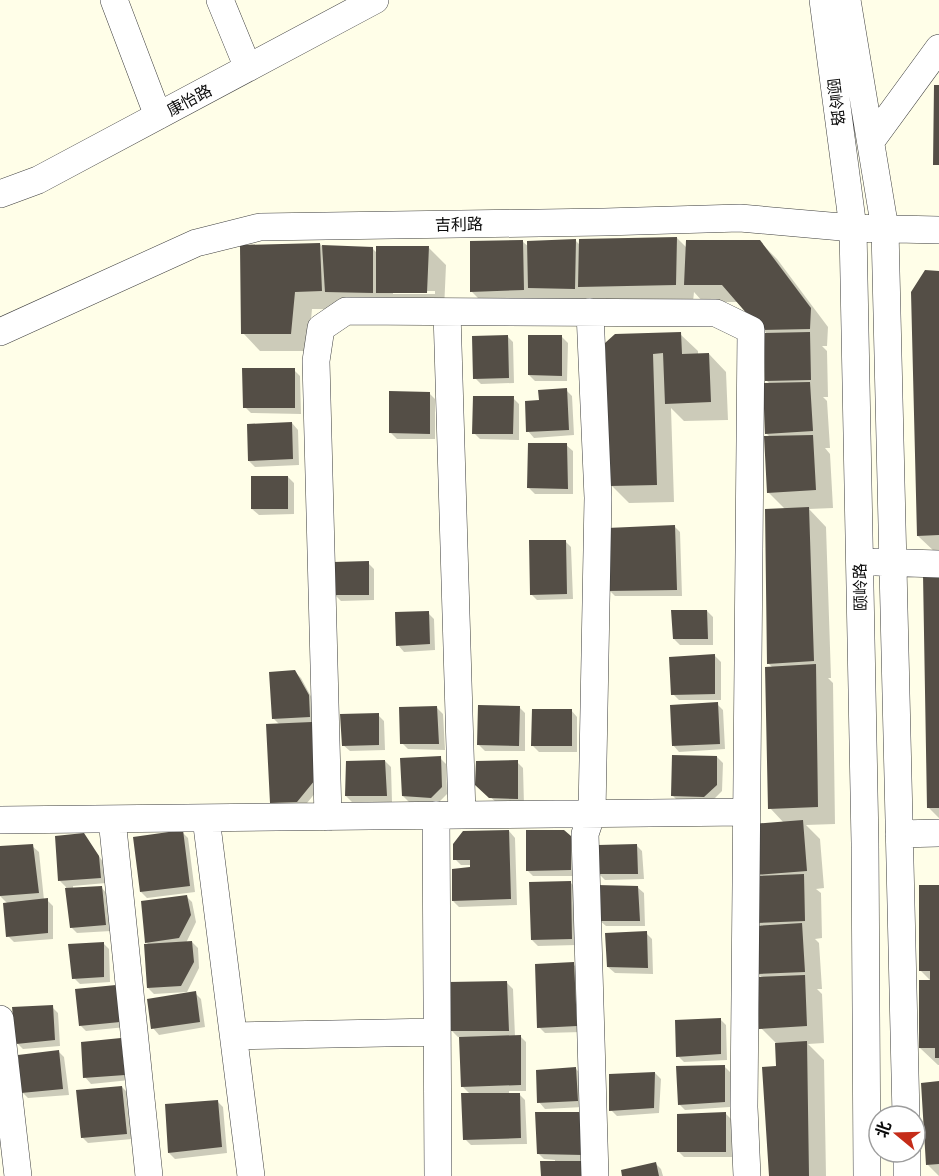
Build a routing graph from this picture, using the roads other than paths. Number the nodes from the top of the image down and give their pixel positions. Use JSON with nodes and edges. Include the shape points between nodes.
{"nodes":[{"id":1,"x":114,"y":0,"type":"edge"},
{"id":2,"x":220,"y":0,"type":"edge"},
{"id":3,"x":375,"y":0,"type":"edge"},
{"id":4,"x":823,"y":0,"type":"edge"},
{"id":5,"x":847,"y":0,"type":"edge"},
{"id":6,"x":939,"y":48,"type":"edge"},
{"id":7,"x":248,"y":68,"type":"junction"},
{"id":8,"x":158,"y":116,"type":"junction"},
{"id":9,"x":871,"y":141,"type":"junction"},
{"id":10,"x":0,"y":194,"type":"edge"},
{"id":11,"x":853,"y":228,"type":"junction"},
{"id":12,"x":885,"y":229,"type":"junction"},
{"id":13,"x":939,"y":230,"type":"edge"},
{"id":14,"x":447,"y":312,"type":"junction"},
{"id":15,"x":590,"y":312,"type":"junction"},
{"id":16,"x":0,"y":332,"type":"edge"},
{"id":17,"x":860,"y":561,"type":"junction"},
{"id":18,"x":892,"y":563,"type":"junction"},
{"id":19,"x":939,"y":564,"type":"edge"},
{"id":20,"x":746,"y":812,"type":"dead end"},
{"id":21,"x":592,"y":813,"type":"junction"},
{"id":22,"x":449,"y":815,"type":"junction"},
{"id":23,"x":328,"y":817,"type":"junction"},
{"id":24,"x":206,"y":818,"type":"junction"},
{"id":25,"x":112,"y":819,"type":"junction"},
{"id":26,"x":0,"y":820,"type":"edge"},
{"id":27,"x":939,"y":833,"type":"edge"},
{"id":28,"x":899,"y":834,"type":"junction"},
{"id":29,"x":0,"y":1019,"type":"edge"},
{"id":30,"x":437,"y":1032,"type":"junction"},
{"id":31,"x":234,"y":1036,"type":"junction"},
{"id":32,"x":906,"y":1104,"type":"edge"},
{"id":33,"x":18,"y":1176,"type":"edge"},
{"id":34,"x":149,"y":1176,"type":"edge"},
{"id":35,"x":251,"y":1176,"type":"edge"},
{"id":36,"x":438,"y":1176,"type":"edge"},
{"id":37,"x":595,"y":1176,"type":"edge"},
{"id":38,"x":747,"y":1176,"type":"edge"},
{"id":39,"x":867,"y":1176,"type":"edge"}],
"edges":[{"from":1,"to":8,"type":"street"},
{"from":2,"to":7,"type":"street"},
{"from":3,"to":7,"type":"street","name":"康怡路"},
{"from":4,"to":11,"type":"street","name":"颐岭路"},
{"from":5,"to":9,"type":"street","name":"颐岭路"},
{"from":6,"to":9,"type":"street"},
{"from":7,"to":8,"type":"street","name":"康怡路"},
{"from":8,"to":10,"type":"street","name":"康怡路","via":[[38,180]]},
{"from":9,"to":12,"type":"street","name":"颐岭路"},
{"from":11,"to":12,"type":"street","name":"吉利路"},
{"from":11,"to":16,"type":"street","name":"吉利路","via":[[740,218],[260,227],[196,243]]},
{"from":11,"to":17,"type":"street","name":"颐岭路"},
{"from":12,"to":13,"type":"street","name":"吉利路"},
{"from":12,"to":18,"type":"street","name":"颐岭路"},
{"from":14,"to":15,"type":"street"},
{"from":14,"to":22,"type":"street"},
{"from":14,"to":23,"type":"street","via":[[346,311],[321,328],[316,361]]},
{"from":15,"to":21,"type":"street","via":[[598,498]]},
{"from":15,"to":38,"type":"street","via":[[716,313],[751,330],[744,1107]]},
{"from":17,"to":18,"type":"street"},
{"from":17,"to":39,"type":"street","name":"颐岭路"},
{"from":18,"to":19,"type":"street"},
{"from":18,"to":28,"type":"street","name":"颐岭路"},
{"from":20,"to":21,"type":"street"},
{"from":21,"to":22,"type":"street"},
{"from":21,"to":37,"type":"street","via":[[585,834]]},
{"from":22,"to":23,"type":"street"},
{"from":22,"to":30,"type":"street"},
{"from":23,"to":24,"type":"street"},
{"from":24,"to":25,"type":"street"},
{"from":24,"to":31,"type":"street"},
{"from":25,"to":26,"type":"street"},
{"from":25,"to":34,"type":"street"},
{"from":27,"to":28,"type":"street"},
{"from":28,"to":32,"type":"street","name":"颐岭路"},
{"from":29,"to":33,"type":"street"},
{"from":30,"to":31,"type":"street"},
{"from":30,"to":36,"type":"street"},
{"from":31,"to":35,"type":"street"}]}
